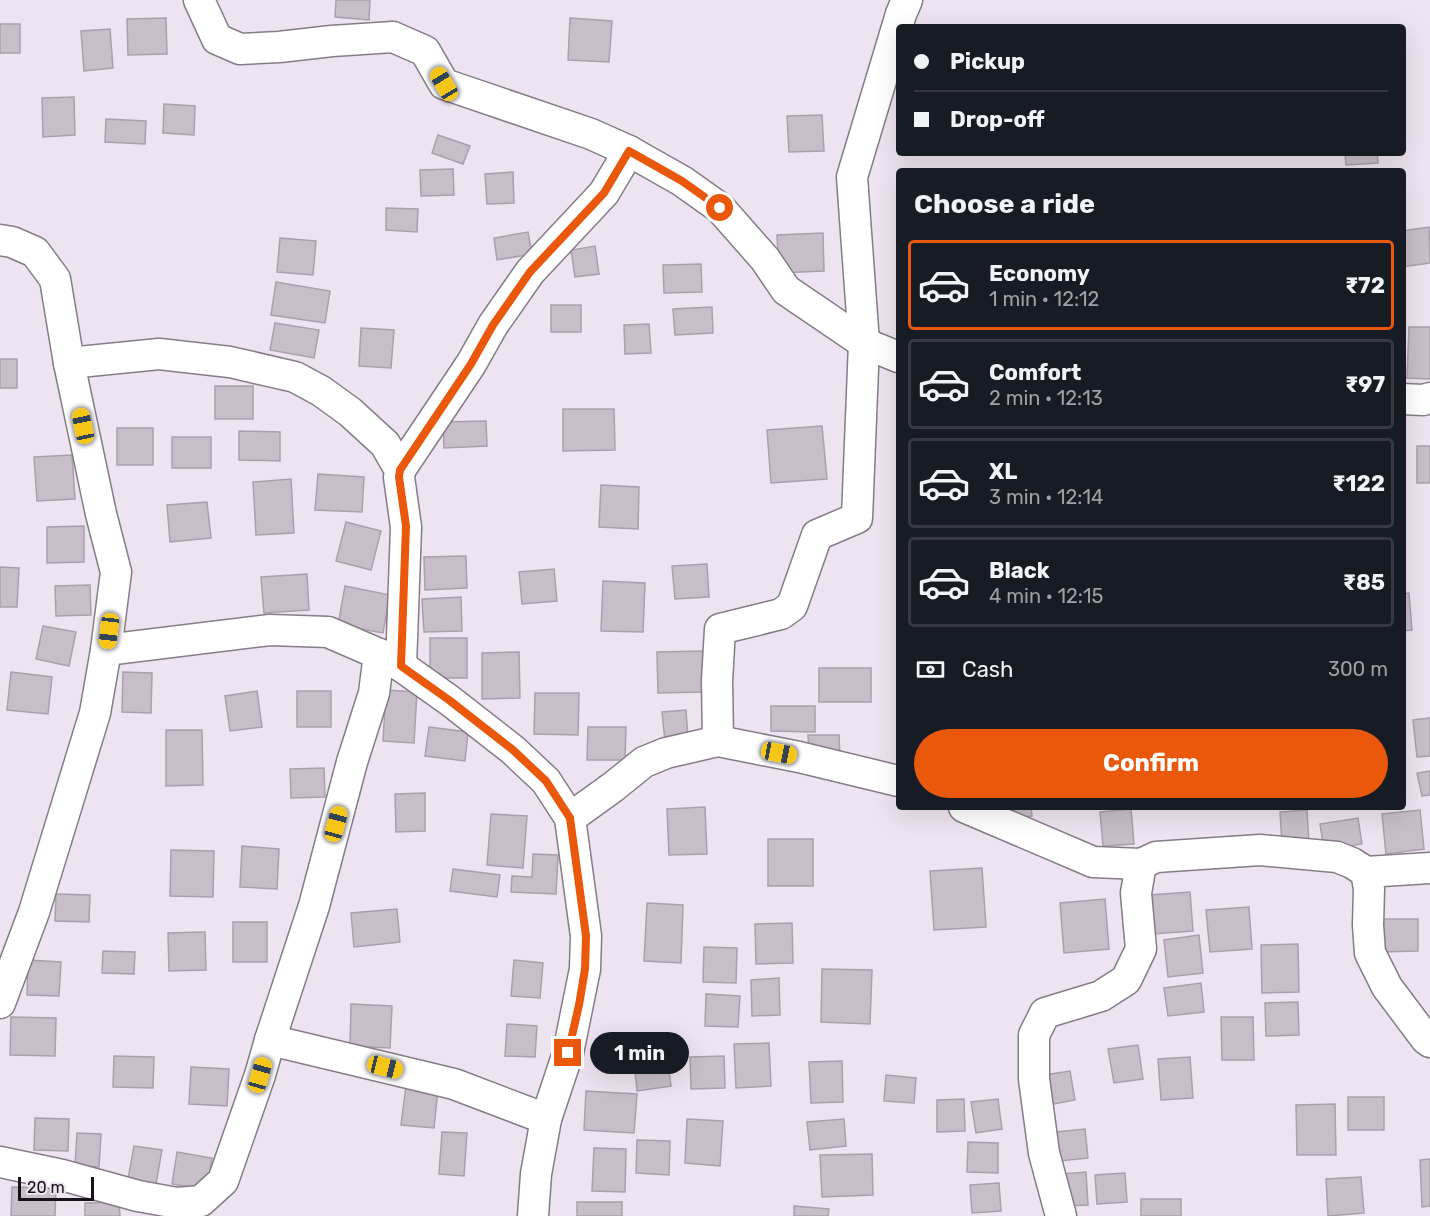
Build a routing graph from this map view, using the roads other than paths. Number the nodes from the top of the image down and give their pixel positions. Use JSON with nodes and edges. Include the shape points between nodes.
{"nodes":[{"id":1,"x":199,"y":0,"type":"edge"},
{"id":2,"x":907,"y":0,"type":"edge"},
{"id":3,"x":898,"y":24,"type":"edge"},
{"id":4,"x":896,"y":31,"type":"edge"},
{"id":5,"x":629,"y":151,"type":"junction"},
{"id":6,"x":0,"y":240,"type":"edge"},
{"id":7,"x":864,"y":344,"type":"junction"},
{"id":8,"x":896,"y":356,"type":"edge"},
{"id":9,"x":69,"y":363,"type":"junction"},
{"id":10,"x":1430,"y":398,"type":"edge"},
{"id":11,"x":1406,"y":399,"type":"edge"},
{"id":12,"x":400,"y":470,"type":"junction"},
{"id":13,"x":106,"y":650,"type":"junction"},
{"id":14,"x":390,"y":660,"type":"junction"},
{"id":15,"x":718,"y":741,"type":"junction"},
{"id":16,"x":896,"y":781,"type":"edge"},
{"id":17,"x":971,"y":810,"type":"edge"},
{"id":18,"x":570,"y":818,"type":"junction"},
{"id":19,"x":1141,"y":864,"type":"junction"},
{"id":20,"x":1430,"y":868,"type":"edge"},
{"id":21,"x":1366,"y":872,"type":"junction"},
{"id":22,"x":0,"y":1003,"type":"edge"},
{"id":23,"x":270,"y":1040,"type":"junction"},
{"id":24,"x":1430,"y":1042,"type":"edge"},
{"id":25,"x":546,"y":1119,"type":"junction"},
{"id":26,"x":0,"y":1162,"type":"edge"},
{"id":27,"x":532,"y":1216,"type":"edge"},
{"id":28,"x":1060,"y":1216,"type":"edge"}],
"edges":[{"from":1,"to":5,"type":"street","via":[[217,39],[240,48],[393,37],[425,51],[444,84],[514,106]]},
{"from":2,"to":3,"type":"street"},
{"from":4,"to":7,"type":"street","via":[[852,177]]},
{"from":5,"to":7,"type":"street","via":[[720,208],[765,259],[786,290]]},
{"from":5,"to":12,"type":"street","via":[[604,193],[530,272]]},
{"from":6,"to":9,"type":"street","via":[[35,252],[54,279]]},
{"from":7,"to":8,"type":"street"},
{"from":7,"to":15,"type":"street","via":[[857,518],[817,535],[792,606],[781,614],[720,629]]},
{"from":9,"to":12,"type":"street","via":[[159,354],[230,362],[295,377],[350,412],[385,444]]},
{"from":9,"to":13,"type":"street","via":[[116,572]]},
{"from":10,"to":11,"type":"street"},
{"from":12,"to":14,"type":"street","via":[[406,526]]},
{"from":13,"to":14,"type":"street","via":[[270,630],[328,632]]},
{"from":13,"to":22,"type":"street","via":[[95,712],[34,912]]},
{"from":14,"to":18,"type":"street","via":[[513,750],[546,781]]},
{"from":14,"to":23,"type":"street","via":[[374,693],[352,762],[314,906]]},
{"from":15,"to":16,"type":"street"},
{"from":15,"to":18,"type":"street","via":[[645,762]]},
{"from":17,"to":19,"type":"street","via":[[1093,862]]},
{"from":18,"to":25,"type":"street","via":[[586,936],[585,969],[568,1053]]},
{"from":19,"to":21,"type":"street","via":[[1156,858],[1260,850],[1337,858]]},
{"from":19,"to":28,"type":"street","via":[[1136,893],[1140,949],[1126,980],[1101,996],[1045,1013],[1034,1035],[1034,1079],[1044,1153]]},
{"from":20,"to":21,"type":"street"},
{"from":21,"to":24,"type":"street","via":[[1370,953],[1387,987]]},
{"from":23,"to":25,"type":"street","via":[[454,1084]]},
{"from":23,"to":26,"type":"street","via":[[223,1181],[201,1201],[177,1203],[138,1196]]},
{"from":25,"to":27,"type":"street"}]}
